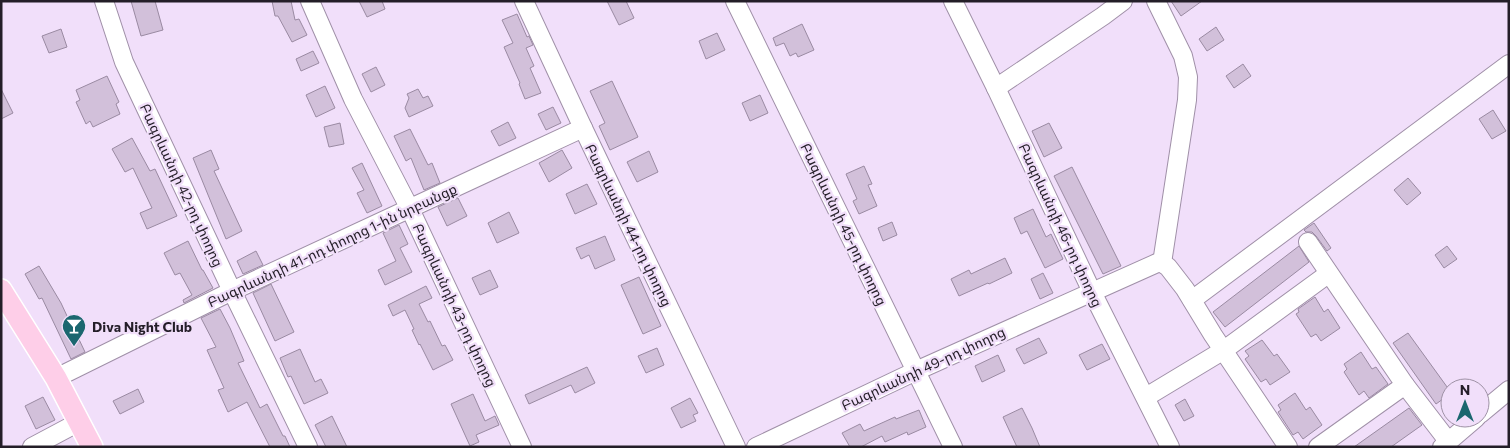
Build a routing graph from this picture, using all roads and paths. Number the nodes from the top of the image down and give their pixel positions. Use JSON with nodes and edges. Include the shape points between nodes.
{"nodes":[{"id":1,"x":104,"y":1,"type":"edge"},
{"id":2,"x":310,"y":1,"type":"edge"},
{"id":3,"x":524,"y":1,"type":"edge"},
{"id":4,"x":734,"y":1,"type":"edge"},
{"id":5,"x":953,"y":1,"type":"edge"},
{"id":6,"x":1123,"y":1,"type":"edge"},
{"id":7,"x":1156,"y":1,"type":"edge"},
{"id":8,"x":1509,"y":64,"type":"edge"},
{"id":9,"x":996,"y":88,"type":"junction"},
{"id":10,"x":582,"y":128,"type":"junction"},
{"id":11,"x":410,"y":209,"type":"junction"},
{"id":12,"x":1308,"y":242,"type":"dead end"},
{"id":13,"x":1162,"y":263,"type":"junction"},
{"id":14,"x":1328,"y":274,"type":"junction"},
{"id":15,"x":1,"y":290,"type":"edge"},
{"id":16,"x":232,"y":291,"type":"junction"},
{"id":17,"x":1092,"y":292,"type":"junction"},
{"id":18,"x":1192,"y":300,"type":"junction"},
{"id":19,"x":1224,"y":350,"type":"junction"},
{"id":20,"x":916,"y":370,"type":"junction"},
{"id":21,"x":56,"y":378,"type":"junction"},
{"id":22,"x":1405,"y":385,"type":"junction"},
{"id":23,"x":1509,"y":390,"type":"edge"},
{"id":24,"x":1146,"y":397,"type":"junction"},
{"id":25,"x":1490,"y":406,"type":"edge"},
{"id":26,"x":79,"y":422,"type":"junction"},
{"id":27,"x":1464,"y":428,"type":"edge"},
{"id":28,"x":1445,"y":444,"type":"edge"},
{"id":29,"x":32,"y":447,"type":"edge"},
{"id":30,"x":92,"y":447,"type":"edge"},
{"id":31,"x":308,"y":447,"type":"edge"},
{"id":32,"x":522,"y":447,"type":"edge"},
{"id":33,"x":736,"y":447,"type":"edge"},
{"id":34,"x":756,"y":447,"type":"edge"},
{"id":35,"x":953,"y":447,"type":"edge"},
{"id":36,"x":1170,"y":447,"type":"edge"},
{"id":37,"x":1288,"y":447,"type":"edge"},
{"id":38,"x":1318,"y":447,"type":"edge"}],
"edges":[{"from":1,"to":16,"type":"street","name":"Բագրևանդի 42-րդ փողոց","via":[[124,62]]},
{"from":2,"to":11,"type":"street","name":"Բագրևանդի 43-րդ փողոց","via":[[353,99]]},
{"from":3,"to":10,"type":"street","name":"Բագրևանդի 44-րդ փողոց"},
{"from":4,"to":20,"type":"street","name":"Բագրևանդի 45-րդ փողոց"},
{"from":5,"to":9,"type":"street","name":"Բագրևանդի 46-րդ փողոց"},
{"from":6,"to":9,"type":"street"},
{"from":7,"to":13,"type":"street","via":[[1183,56],[1188,77]]},
{"from":8,"to":18,"type":"street"},
{"from":9,"to":17,"type":"street","name":"Բագրևանդի 46-րդ փողոց"},
{"from":10,"to":11,"type":"street","name":"Բագրևանդի 41-րդ փողոց 1-ին նրբանցք"},
{"from":10,"to":33,"type":"street","name":"Բագրևանդի 44-րդ փողոց"},
{"from":11,"to":16,"type":"street","name":"Բագրևանդի 41-րդ փողոց 1-ին նրբանցք"},
{"from":11,"to":32,"type":"street","name":"Բագրևանդի 43-րդ փողոց"},
{"from":12,"to":14,"type":"street"},
{"from":13,"to":17,"type":"street","name":"Բագրևանդի 49-րդ փողոց"},
{"from":13,"to":18,"type":"street"},
{"from":14,"to":19,"type":"street"},
{"from":14,"to":22,"type":"street"},
{"from":15,"to":21,"type":"main road"},
{"from":16,"to":21,"type":"street","name":"Բագրևանդի 41-րդ փողոց 1-ին նրբանցք"},
{"from":16,"to":31,"type":"street","name":"Բագրևանդի 42-րդ փողոց"},
{"from":17,"to":20,"type":"street","name":"Բագրևանդի 49-րդ փողոց"},
{"from":17,"to":24,"type":"street","name":"Բագրևանդի 46-րդ փողոց"},
{"from":18,"to":19,"type":"street"},
{"from":19,"to":24,"type":"street"},
{"from":19,"to":37,"type":"street"},
{"from":20,"to":34,"type":"street","name":"Բագրևանդի 49-րդ փողոց"},
{"from":20,"to":35,"type":"street","name":"Բագրևանդի 45-րդ փողոց"},
{"from":21,"to":26,"type":"main road"},
{"from":22,"to":28,"type":"street"},
{"from":22,"to":38,"type":"street"},
{"from":23,"to":25,"type":"street"},
{"from":24,"to":36,"type":"street","name":"Բագրևանդի 46-րդ փողոց"},
{"from":26,"to":29,"type":"street"},
{"from":26,"to":30,"type":"main road"},
{"from":27,"to":28,"type":"street"}]}
